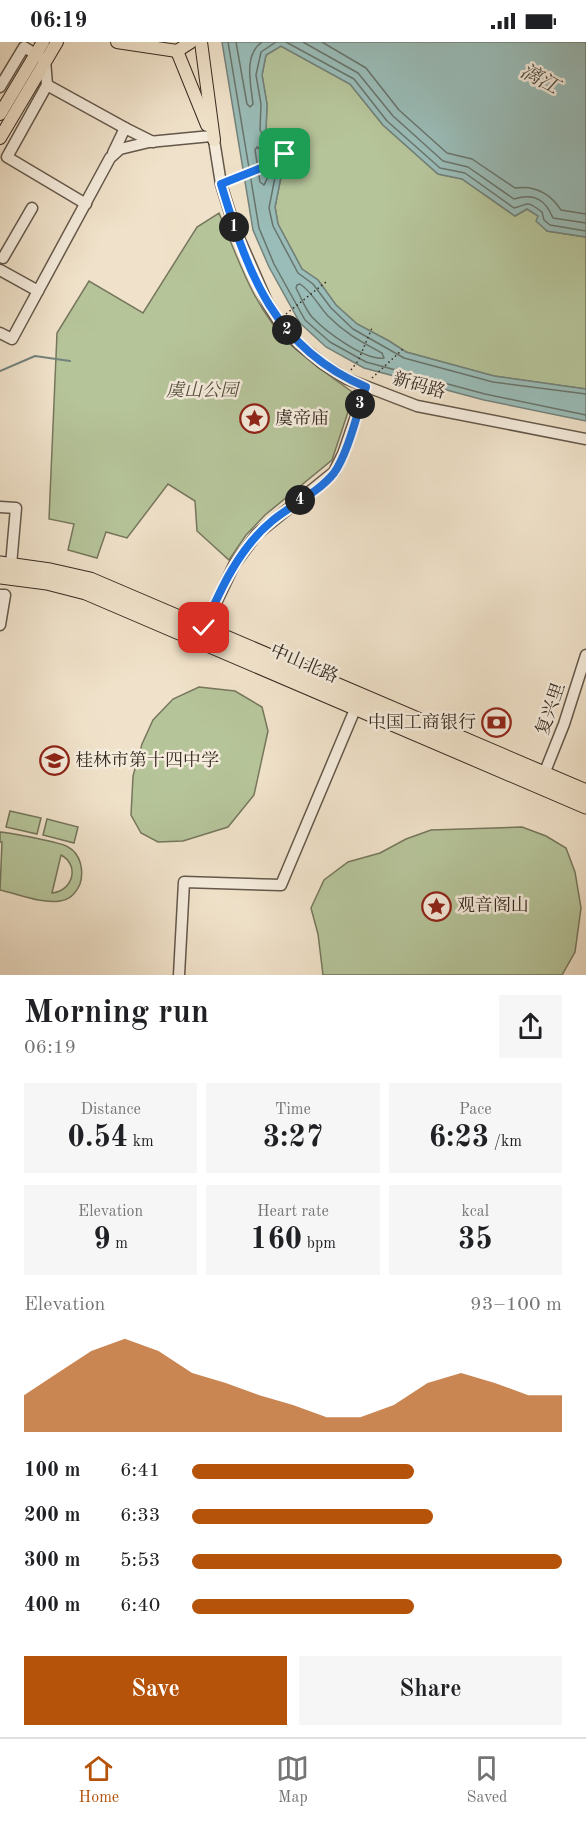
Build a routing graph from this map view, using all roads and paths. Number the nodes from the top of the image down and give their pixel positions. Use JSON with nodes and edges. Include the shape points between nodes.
{"nodes":[{"id":1,"x":43,"y":42,"type":"edge"},
{"id":2,"x":57,"y":42,"type":"edge"},
{"id":3,"x":117,"y":42,"type":"edge"},
{"id":4,"x":191,"y":42,"type":"edge"},
{"id":5,"x":201,"y":42,"type":"edge"},
{"id":6,"x":177,"y":51,"type":"junction"},
{"id":7,"x":40,"y":57,"type":"junction"},
{"id":8,"x":47,"y":85,"type":"junction"},
{"id":9,"x":0,"y":87,"type":"edge"},
{"id":10,"x":0,"y":114,"type":"edge"},
{"id":11,"x":125,"y":128,"type":"junction"},
{"id":12,"x":0,"y":138,"type":"edge"},
{"id":13,"x":212,"y":138,"type":"junction"},
{"id":14,"x":153,"y":142,"type":"junction"},
{"id":15,"x":285,"y":154,"type":"dead end"},
{"id":16,"x":110,"y":159,"type":"junction"},
{"id":17,"x":221,"y":184,"type":"junction"},
{"id":18,"x":86,"y":204,"type":"junction"},
{"id":19,"x":32,"y":208,"type":"dead end"},
{"id":20,"x":1,"y":260,"type":"edge"},
{"id":21,"x":0,"y":270,"type":"edge"},
{"id":22,"x":326,"y":282,"type":"dead end"},
{"id":23,"x":38,"y":291,"type":"junction"},
{"id":24,"x":290,"y":312,"type":"dead end"},
{"id":25,"x":372,"y":328,"type":"dead end"},
{"id":26,"x":0,"y":333,"type":"edge"},
{"id":27,"x":404,"y":348,"type":"dead end"},
{"id":28,"x":354,"y":365,"type":"dead end"},
{"id":29,"x":376,"y":373,"type":"dead end"},
{"id":30,"x":366,"y":387,"type":"junction"},
{"id":31,"x":586,"y":439,"type":"edge"},
{"id":32,"x":0,"y":507,"type":"edge"},
{"id":33,"x":6,"y":564,"type":"edge"},
{"id":34,"x":0,"y":576,"type":"edge"},
{"id":35,"x":0,"y":595,"type":"edge"},
{"id":36,"x":0,"y":625,"type":"edge"},
{"id":37,"x":204,"y":628,"type":"junction"},
{"id":38,"x":586,"y":655,"type":"edge"},
{"id":39,"x":356,"y":707,"type":"junction"},
{"id":40,"x":544,"y":774,"type":"junction"},
{"id":41,"x":586,"y":792,"type":"edge"},
{"id":42,"x":586,"y":807,"type":"edge"},
{"id":43,"x":179,"y":975,"type":"edge"}],
"edges":[{"from":1,"to":7,"type":"main road"},
{"from":2,"to":7,"type":"main road"},
{"from":3,"to":6,"type":"main road"},
{"from":4,"to":6,"type":"main road"},
{"from":5,"to":13,"type":"main road"},
{"from":6,"to":13,"type":"main road"},
{"from":7,"to":8,"type":"street"},
{"from":7,"to":9,"type":"street","via":[[24,47]]},
{"from":7,"to":10,"type":"main road"},
{"from":7,"to":12,"type":"main road"},
{"from":8,"to":11,"type":"street"},
{"from":8,"to":18,"type":"street","via":[[7,157]]},
{"from":11,"to":14,"type":"street"},
{"from":11,"to":16,"type":"street"},
{"from":13,"to":14,"type":"street"},
{"from":13,"to":17,"type":"street","name":"新码路"},
{"from":14,"to":16,"type":"street","via":[[120,149]]},
{"from":15,"to":17,"type":"path","via":[[276,162]]},
{"from":16,"to":18,"type":"street"},
{"from":17,"to":30,"type":"street","name":"新码路","via":[[251,268],[278,320],[323,364]]},
{"from":18,"to":23,"type":"street"},
{"from":19,"to":20,"type":"street"},
{"from":21,"to":23,"type":"street"},
{"from":22,"to":24,"type":"path"},
{"from":23,"to":26,"type":"street","via":[[12,339]]},
{"from":25,"to":28,"type":"path"},
{"from":27,"to":29,"type":"path"},
{"from":30,"to":31,"type":"street","name":"新码路","via":[[417,406]]},
{"from":30,"to":37,"type":"street","via":[[334,472],[257,534],[234,565]]},
{"from":32,"to":33,"type":"street","via":[[16,508]]},
{"from":33,"to":37,"type":"highway","name":"中山北路","via":[[90,580]]},
{"from":34,"to":39,"type":"highway","name":"中山北路","via":[[86,592]]},
{"from":35,"to":36,"type":"street","via":[[4,595]]},
{"from":37,"to":40,"type":"highway","name":"中山北路"},
{"from":38,"to":40,"type":"street","name":"复兴里"},
{"from":39,"to":42,"type":"highway","name":"中山北路"},
{"from":39,"to":43,"type":"street","via":[[281,885],[184,882]]},
{"from":40,"to":41,"type":"highway","name":"中山北路"}]}
